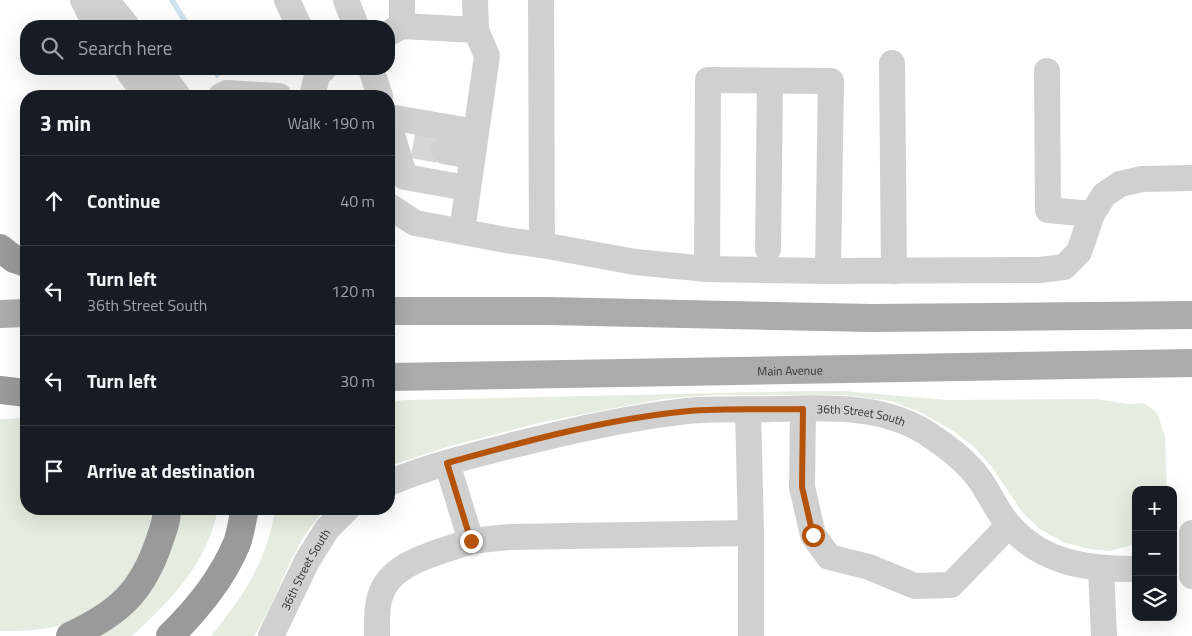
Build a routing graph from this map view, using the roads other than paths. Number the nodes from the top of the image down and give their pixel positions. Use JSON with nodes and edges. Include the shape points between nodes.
{"nodes":[{"id":1,"x":83,"y":0,"type":"edge"},
{"id":2,"x":106,"y":0,"type":"edge"},
{"id":3,"x":287,"y":0,"type":"edge"},
{"id":4,"x":346,"y":0,"type":"edge"},
{"id":5,"x":402,"y":0,"type":"edge"},
{"id":6,"x":475,"y":0,"type":"edge"},
{"id":7,"x":541,"y":0,"type":"edge"},
{"id":8,"x":93,"y":20,"type":"edge"},
{"id":9,"x":122,"y":20,"type":"edge"},
{"id":10,"x":296,"y":20,"type":"edge"},
{"id":11,"x":354,"y":20,"type":"edge"},
{"id":12,"x":395,"y":29,"type":"edge"},
{"id":13,"x":476,"y":30,"type":"junction"},
{"id":14,"x":892,"y":63,"type":"dead end"},
{"id":15,"x":1047,"y":71,"type":"dead end"},
{"id":16,"x":130,"y":75,"type":"edge"},
{"id":17,"x":162,"y":75,"type":"edge"},
{"id":18,"x":373,"y":75,"type":"edge"},
{"id":19,"x":770,"y":81,"type":"junction"},
{"id":20,"x":142,"y":90,"type":"edge"},
{"id":21,"x":174,"y":90,"type":"edge"},
{"id":22,"x":378,"y":90,"type":"edge"},
{"id":23,"x":396,"y":132,"type":"edge"},
{"id":24,"x":474,"y":144,"type":"junction"},
{"id":25,"x":444,"y":151,"type":"tunnel mouth"},
{"id":26,"x":1192,"y":178,"type":"edge"},
{"id":27,"x":467,"y":188,"type":"junction"},
{"id":28,"x":395,"y":210,"type":"edge"},
{"id":29,"x":1092,"y":214,"type":"junction"},
{"id":30,"x":462,"y":231,"type":"junction"},
{"id":31,"x":542,"y":245,"type":"junction"},
{"id":32,"x":0,"y":248,"type":"edge"},
{"id":33,"x":768,"y":249,"type":"dead end"},
{"id":34,"x":20,"y":261,"type":"edge"},
{"id":35,"x":707,"y":269,"type":"junction"},
{"id":36,"x":828,"y":271,"type":"junction"},
{"id":37,"x":894,"y":271,"type":"junction"},
{"id":38,"x":395,"y":311,"type":"edge"},
{"id":39,"x":0,"y":314,"type":"edge"},
{"id":40,"x":20,"y":314,"type":"edge"},
{"id":41,"x":1192,"y":314,"type":"edge"},
{"id":42,"x":1192,"y":363,"type":"edge"},
{"id":43,"x":395,"y":377,"type":"edge"},
{"id":44,"x":20,"y":382,"type":"edge"},
{"id":45,"x":0,"y":383,"type":"edge"},
{"id":46,"x":0,"y":390,"type":"edge"},
{"id":47,"x":20,"y":392,"type":"edge"},
{"id":48,"x":803,"y":409,"type":"junction"},
{"id":49,"x":748,"y":410,"type":"junction"},
{"id":50,"x":447,"y":463,"type":"junction"},
{"id":51,"x":395,"y":480,"type":"edge"},
{"id":52,"x":167,"y":515,"type":"edge"},
{"id":53,"x":244,"y":515,"type":"edge"},
{"id":54,"x":341,"y":515,"type":"edge"},
{"id":55,"x":1009,"y":525,"type":"junction"},
{"id":56,"x":751,"y":533,"type":"junction"},
{"id":57,"x":1192,"y":533,"type":"edge"},
{"id":58,"x":471,"y":541,"type":"junction"},
{"id":59,"x":1101,"y":569,"type":"junction"},
{"id":60,"x":1132,"y":569,"type":"edge"},
{"id":61,"x":1177,"y":570,"type":"edge"},
{"id":62,"x":1192,"y":570,"type":"edge"},
{"id":63,"x":1192,"y":576,"type":"edge"},
{"id":64,"x":70,"y":636,"type":"edge"},
{"id":65,"x":170,"y":636,"type":"edge"},
{"id":66,"x":271,"y":636,"type":"edge"},
{"id":67,"x":377,"y":636,"type":"edge"},
{"id":68,"x":751,"y":636,"type":"edge"},
{"id":69,"x":1104,"y":636,"type":"edge"}],
"edges":[{"from":1,"to":8,"type":"street"},
{"from":2,"to":9,"type":"street"},
{"from":3,"to":10,"type":"street"},
{"from":4,"to":11,"type":"street"},
{"from":5,"to":12,"type":"street"},
{"from":6,"to":13,"type":"street"},
{"from":7,"to":31,"type":"street"},
{"from":12,"to":13,"type":"street"},
{"from":13,"to":24,"type":"street","via":[[487,56]]},
{"from":14,"to":37,"type":"street"},
{"from":15,"to":29,"type":"street","via":[[1048,210]]},
{"from":16,"to":20,"type":"street"},
{"from":17,"to":21,"type":"street"},
{"from":18,"to":22,"type":"street"},
{"from":19,"to":33,"type":"street"},
{"from":19,"to":35,"type":"street","via":[[708,80]]},
{"from":19,"to":36,"type":"street","via":[[831,81]]},
{"from":23,"to":24,"type":"street"},
{"from":23,"to":27,"type":"street","via":[[405,177]]},
{"from":24,"to":25,"type":"street"},
{"from":24,"to":27,"type":"street"},
{"from":26,"to":29,"type":"street","via":[[1142,179],[1120,184],[1104,196]]},
{"from":27,"to":30,"type":"street"},
{"from":28,"to":30,"type":"street","via":[[415,223]]},
{"from":29,"to":37,"type":"street","via":[[1080,252],[1064,267]]},
{"from":30,"to":31,"type":"street"},
{"from":31,"to":35,"type":"street","via":[[635,262]]},
{"from":32,"to":34,"type":"highway"},
{"from":35,"to":36,"type":"street"},
{"from":36,"to":37,"type":"street"},
{"from":38,"to":41,"type":"main road","via":[[871,318]]},
{"from":39,"to":40,"type":"main road"},
{"from":42,"to":43,"type":"main road","name":"Main Avenue"},
{"from":44,"to":45,"type":"main road"},
{"from":46,"to":47,"type":"highway"},
{"from":48,"to":49,"type":"street","name":"36th Street South"},
{"from":48,"to":55,"type":"street","name":"36th Street South","via":[[864,411],[896,418],[924,432],[957,455],[979,479]]},
{"from":48,"to":55,"type":"street","via":[[802,487],[813,535],[829,557],[869,567],[914,586],[951,585]]},
{"from":49,"to":50,"type":"street","name":"36th Street South","via":[[690,411],[632,418]]},
{"from":49,"to":56,"type":"street"},
{"from":50,"to":51,"type":"street","name":"36th Street South"},
{"from":50,"to":58,"type":"street"},
{"from":52,"to":64,"type":"highway","via":[[142,582],[119,607],[94,625]]},
{"from":53,"to":65,"type":"highway","via":[[238,542],[215,586]]},
{"from":54,"to":66,"type":"street","name":"36th Street South","via":[[327,529],[307,561]]},
{"from":55,"to":59,"type":"street","name":"36th Street South","via":[[1029,543],[1056,559]]},
{"from":56,"to":58,"type":"street","via":[[510,537]]},
{"from":56,"to":68,"type":"street"},
{"from":57,"to":62,"type":"street"},
{"from":58,"to":67,"type":"street","via":[[412,562],[394,573],[383,588]]},
{"from":59,"to":60,"type":"street","name":"36th Street South"},
{"from":59,"to":69,"type":"street"},
{"from":61,"to":62,"type":"street"},
{"from":62,"to":63,"type":"street"}]}
